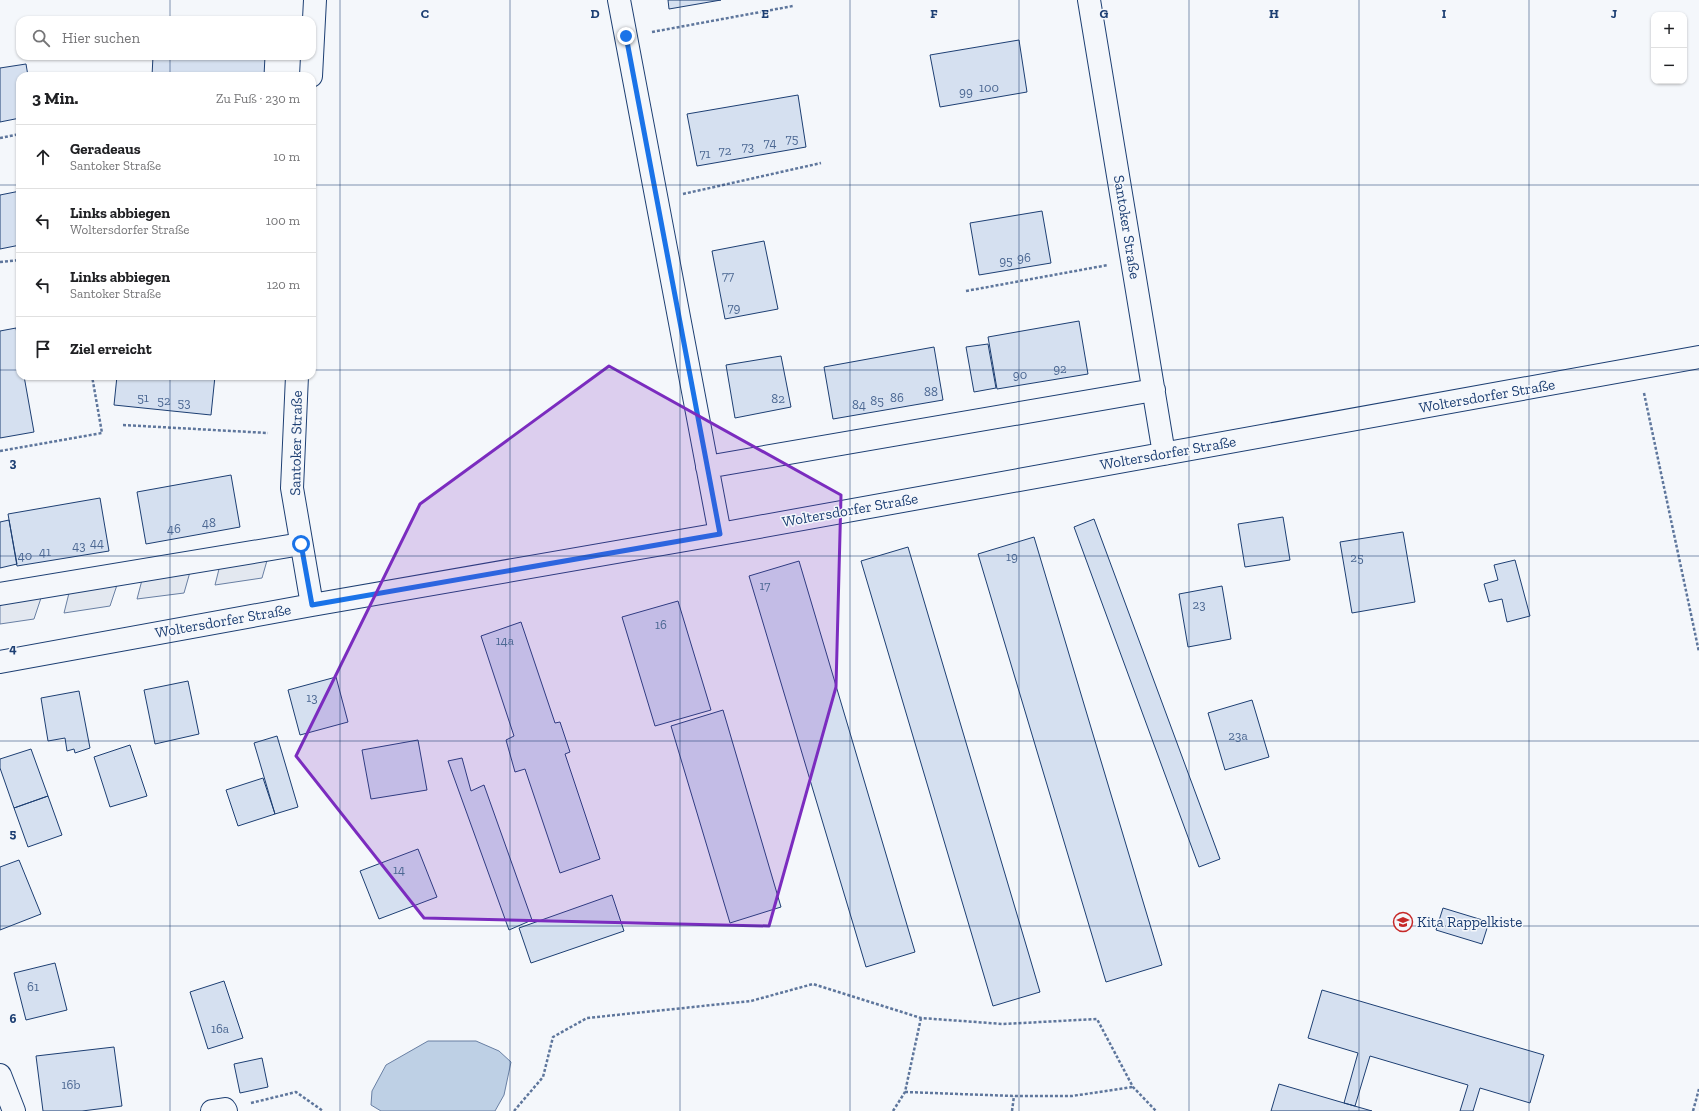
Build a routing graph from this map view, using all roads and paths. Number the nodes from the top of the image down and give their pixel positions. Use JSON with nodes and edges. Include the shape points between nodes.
{"nodes":[{"id":1,"x":315,"y":0,"type":"edge"},
{"id":2,"x":619,"y":0,"type":"edge"},
{"id":3,"x":1089,"y":0,"type":"edge"},
{"id":4,"x":793,"y":6,"type":"dead end"},
{"id":5,"x":314,"y":16,"type":"edge"},
{"id":6,"x":626,"y":36,"type":"junction"},
{"id":7,"x":313,"y":60,"type":"edge"},
{"id":8,"x":312,"y":72,"type":"edge"},
{"id":9,"x":16,"y":135,"type":"edge"},
{"id":10,"x":0,"y":138,"type":"edge"},
{"id":11,"x":821,"y":164,"type":"dead end"},
{"id":12,"x":656,"y":200,"type":"junction"},
{"id":13,"x":16,"y":260,"type":"edge"},
{"id":14,"x":1132,"y":261,"type":"junction"},
{"id":15,"x":0,"y":262,"type":"edge"},
{"id":16,"x":966,"y":290,"type":"dead end"},
{"id":17,"x":1699,"y":357,"type":"edge"},
{"id":18,"x":1639,"y":368,"type":"junction"},
{"id":19,"x":93,"y":380,"type":"edge"},
{"id":20,"x":297,"y":380,"type":"edge"},
{"id":21,"x":1154,"y":390,"type":"junction"},
{"id":22,"x":123,"y":425,"type":"dead end"},
{"id":23,"x":295,"y":434,"type":"junction"},
{"id":24,"x":0,"y":451,"type":"edge"},
{"id":25,"x":1164,"y":454,"type":"junction"},
{"id":26,"x":707,"y":467,"type":"junction"},
{"id":27,"x":720,"y":534,"type":"junction"},
{"id":28,"x":301,"y":544,"type":"junction"},
{"id":29,"x":0,"y":594,"type":"edge"},
{"id":30,"x":312,"y":605,"type":"junction"},
{"id":31,"x":1699,"y":652,"type":"edge"},
{"id":32,"x":0,"y":662,"type":"edge"},
{"id":33,"x":921,"y":1018,"type":"junction"},
{"id":34,"x":0,"y":1076,"type":"edge"},
{"id":35,"x":1133,"y":1088,"type":"junction"},
{"id":36,"x":1699,"y":1089,"type":"edge"},
{"id":37,"x":905,"y":1092,"type":"junction"},
{"id":38,"x":1014,"y":1096,"type":"junction"},
{"id":39,"x":221,"y":1110,"type":"edge"},
{"id":40,"x":14,"y":1111,"type":"edge"},
{"id":41,"x":323,"y":1111,"type":"edge"},
{"id":42,"x":514,"y":1111,"type":"edge"},
{"id":43,"x":893,"y":1111,"type":"edge"},
{"id":44,"x":1012,"y":1111,"type":"edge"},
{"id":45,"x":1156,"y":1111,"type":"edge"},
{"id":46,"x":1693,"y":1111,"type":"edge"}],
"edges":[{"from":1,"to":5,"type":"street"},
{"from":2,"to":6,"type":"street"},
{"from":3,"to":14,"type":"street","name":"Santoker Straße"},
{"from":4,"to":6,"type":"path"},
{"from":6,"to":12,"type":"street"},
{"from":7,"to":8,"type":"street"},
{"from":9,"to":10,"type":"path"},
{"from":11,"to":12,"type":"path"},
{"from":12,"to":26,"type":"street"},
{"from":13,"to":15,"type":"path"},
{"from":14,"to":16,"type":"path"},
{"from":14,"to":21,"type":"street","name":"Santoker Straße"},
{"from":17,"to":18,"type":"street","name":"Woltersdorfer Straße"},
{"from":18,"to":25,"type":"street","name":"Woltersdorfer Straße"},
{"from":18,"to":31,"type":"path"},
{"from":19,"to":24,"type":"path","via":[[102,433]]},
{"from":20,"to":23,"type":"street","name":"Santoker Straße"},
{"from":21,"to":25,"type":"street","name":"Santoker Straße"},
{"from":21,"to":26,"type":"street"},
{"from":22,"to":23,"type":"path"},
{"from":23,"to":28,"type":"street","name":"Santoker Straße","via":[[292,488]]},
{"from":25,"to":27,"type":"street","name":"Woltersdorfer Straße"},
{"from":26,"to":27,"type":"street"},
{"from":27,"to":30,"type":"street","name":"Woltersdorfer Straße"},
{"from":28,"to":29,"type":"street"},
{"from":28,"to":30,"type":"street","name":"Santoker Straße"},
{"from":30,"to":32,"type":"street","name":"Woltersdorfer Straße"},
{"from":33,"to":35,"type":"path","via":[[1003,1024],[1097,1020]]},
{"from":33,"to":37,"type":"path"},
{"from":33,"to":42,"type":"path","via":[[813,984],[751,1001],[587,1018],[553,1037],[543,1077]]},
{"from":34,"to":40,"type":"street"},
{"from":35,"to":38,"type":"path","via":[[1072,1096]]},
{"from":35,"to":45,"type":"path"},
{"from":36,"to":46,"type":"path"},
{"from":37,"to":38,"type":"path"},
{"from":37,"to":43,"type":"path"},
{"from":38,"to":44,"type":"path"},
{"from":39,"to":41,"type":"path","via":[[296,1092]]}]}
